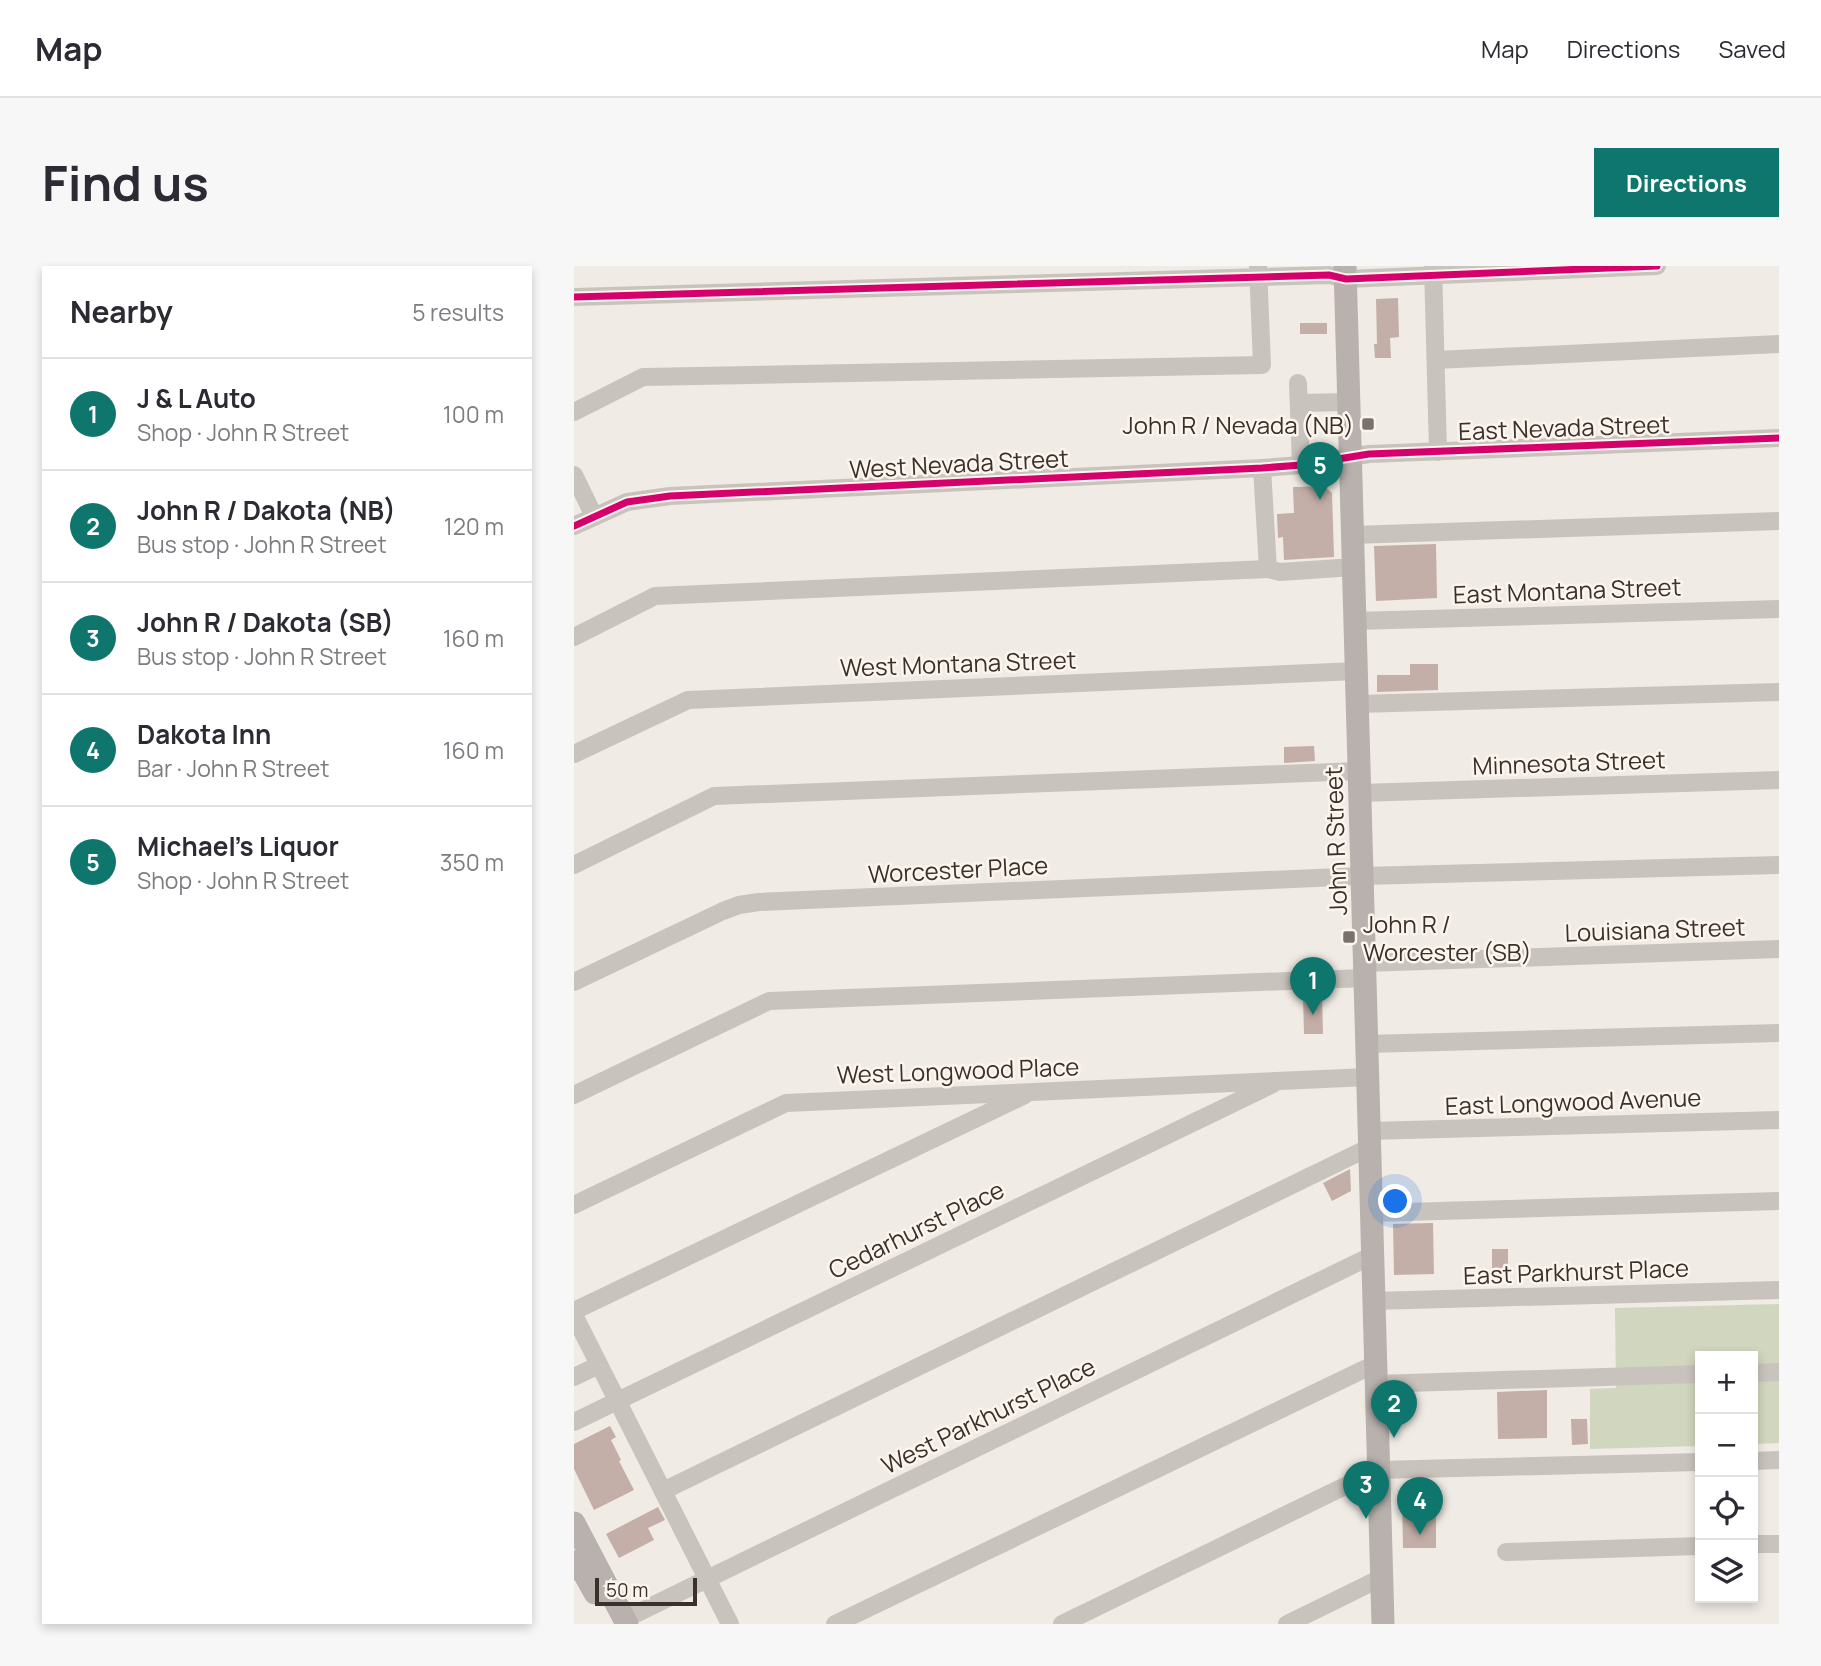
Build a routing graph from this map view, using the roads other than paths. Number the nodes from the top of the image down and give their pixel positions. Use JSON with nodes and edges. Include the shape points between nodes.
{"nodes":[{"id":1,"x":1657,"y":266,"type":"edge"},
{"id":2,"x":1434,"y":270,"type":"edge"},
{"id":3,"x":1258,"y":272,"type":"edge"},
{"id":4,"x":1346,"y":272,"type":"edge"},
{"id":5,"x":574,"y":297,"type":"edge"},
{"id":6,"x":1779,"y":344,"type":"edge"},
{"id":7,"x":1436,"y":360,"type":"junction"},
{"id":8,"x":1298,"y":383,"type":"dead end"},
{"id":9,"x":1349,"y":402,"type":"junction"},
{"id":10,"x":1299,"y":403,"type":"junction"},
{"id":11,"x":574,"y":412,"type":"edge"},
{"id":12,"x":1779,"y":438,"type":"edge"},
{"id":13,"x":1438,"y":452,"type":"junction"},
{"id":14,"x":1351,"y":456,"type":"junction"},
{"id":15,"x":1301,"y":465,"type":"junction"},
{"id":16,"x":1262,"y":468,"type":"junction"},
{"id":17,"x":574,"y":475,"type":"edge"},
{"id":18,"x":594,"y":516,"type":"junction"},
{"id":19,"x":1779,"y":521,"type":"edge"},
{"id":20,"x":574,"y":526,"type":"edge"},
{"id":21,"x":1353,"y":535,"type":"junction"},
{"id":22,"x":1354,"y":567,"type":"junction"},
{"id":23,"x":1268,"y":569,"type":"junction"},
{"id":24,"x":1779,"y":609,"type":"edge"},
{"id":25,"x":1355,"y":621,"type":"junction"},
{"id":26,"x":574,"y":637,"type":"edge"},
{"id":27,"x":1357,"y":671,"type":"junction"},
{"id":28,"x":1779,"y":692,"type":"edge"},
{"id":29,"x":1357,"y":704,"type":"junction"},
{"id":30,"x":574,"y":754,"type":"edge"},
{"id":31,"x":1779,"y":780,"type":"edge"},
{"id":32,"x":1360,"y":782,"type":"junction"},
{"id":33,"x":574,"y":865,"type":"edge"},
{"id":34,"x":1779,"y":865,"type":"edge"},
{"id":35,"x":1362,"y":876,"type":"junction"},
{"id":36,"x":1779,"y":949,"type":"edge"},
{"id":37,"x":1365,"y":971,"type":"junction"},
{"id":38,"x":574,"y":982,"type":"edge"},
{"id":39,"x":1779,"y":1033,"type":"edge"},
{"id":40,"x":1367,"y":1044,"type":"junction"},
{"id":41,"x":1368,"y":1077,"type":"junction"},
{"id":42,"x":1279,"y":1081,"type":"junction"},
{"id":43,"x":1033,"y":1091,"type":"junction"},
{"id":44,"x":574,"y":1096,"type":"edge"},
{"id":45,"x":1779,"y":1119,"type":"edge"},
{"id":46,"x":1370,"y":1139,"type":"junction"},
{"id":47,"x":1779,"y":1201,"type":"edge"},
{"id":48,"x":574,"y":1205,"type":"edge"},
{"id":49,"x":1371,"y":1213,"type":"junction"},
{"id":50,"x":1373,"y":1255,"type":"junction"},
{"id":51,"x":1779,"y":1290,"type":"edge"},
{"id":52,"x":1374,"y":1301,"type":"junction"},
{"id":53,"x":574,"y":1313,"type":"edge"},
{"id":54,"x":599,"y":1364,"type":"junction"},
{"id":55,"x":1779,"y":1372,"type":"edge"},
{"id":56,"x":1758,"y":1373,"type":"edge"},
{"id":57,"x":1376,"y":1374,"type":"junction"},
{"id":58,"x":1695,"y":1374,"type":"edge"},
{"id":59,"x":574,"y":1377,"type":"edge"},
{"id":60,"x":617,"y":1401,"type":"junction"},
{"id":61,"x":574,"y":1422,"type":"edge"},
{"id":62,"x":1779,"y":1460,"type":"edge"},
{"id":63,"x":1758,"y":1461,"type":"edge"},
{"id":64,"x":1695,"y":1462,"type":"edge"},
{"id":65,"x":1378,"y":1470,"type":"junction"},
{"id":66,"x":663,"y":1490,"type":"junction"},
{"id":67,"x":574,"y":1523,"type":"edge"},
{"id":68,"x":1779,"y":1544,"type":"edge"},
{"id":69,"x":1758,"y":1545,"type":"edge"},
{"id":70,"x":1695,"y":1546,"type":"edge"},
{"id":71,"x":1506,"y":1552,"type":"dead end"},
{"id":72,"x":574,"y":1562,"type":"edge"},
{"id":73,"x":708,"y":1578,"type":"junction"},
{"id":74,"x":1381,"y":1578,"type":"junction"},
{"id":75,"x":623,"y":1623,"type":"edge"},
{"id":76,"x":730,"y":1624,"type":"edge"},
{"id":77,"x":835,"y":1624,"type":"edge"},
{"id":78,"x":1062,"y":1624,"type":"edge"},
{"id":79,"x":1287,"y":1624,"type":"edge"},
{"id":80,"x":1382,"y":1624,"type":"edge"}],
"edges":[{"from":1,"to":2,"type":"street"},
{"from":2,"to":4,"type":"street"},
{"from":2,"to":7,"type":"street"},
{"from":3,"to":4,"type":"street"},
{"from":3,"to":5,"type":"street"},
{"from":3,"to":11,"type":"street","via":[[1262,365],[643,377]]},
{"from":4,"to":9,"type":"main road","name":"John R Street"},
{"from":6,"to":7,"type":"street"},
{"from":7,"to":13,"type":"street"},
{"from":8,"to":10,"type":"street"},
{"from":9,"to":10,"type":"street"},
{"from":9,"to":14,"type":"main road","name":"John R Street"},
{"from":10,"to":15,"type":"street"},
{"from":12,"to":13,"type":"street","name":"East Nevada Street"},
{"from":13,"to":14,"type":"street","name":"East Nevada Street"},
{"from":14,"to":15,"type":"street","name":"West Nevada Street"},
{"from":14,"to":21,"type":"main road","name":"John R Street"},
{"from":15,"to":16,"type":"street","name":"West Nevada Street"},
{"from":16,"to":18,"type":"street","name":"West Nevada Street","via":[[670,496],[627,502]]},
{"from":16,"to":23,"type":"street"},
{"from":17,"to":18,"type":"street"},
{"from":18,"to":20,"type":"street","name":"West Nevada Street"},
{"from":19,"to":21,"type":"street"},
{"from":21,"to":22,"type":"main road","name":"John R Street"},
{"from":22,"to":23,"type":"street"},
{"from":22,"to":25,"type":"main road","name":"John R Street"},
{"from":23,"to":26,"type":"street","via":[[655,596]]},
{"from":24,"to":25,"type":"street","name":"East Montana Street"},
{"from":25,"to":27,"type":"main road","name":"John R Street"},
{"from":27,"to":29,"type":"main road","name":"John R Street"},
{"from":27,"to":30,"type":"street","name":"West Montana Street","via":[[688,700]]},
{"from":28,"to":29,"type":"street"},
{"from":29,"to":32,"type":"main road","name":"John R Street"},
{"from":31,"to":32,"type":"street","name":"Minnesota Street","via":[[1442,790]]},
{"from":32,"to":33,"type":"street","name":"Minnesota Street","via":[[714,796]]},
{"from":32,"to":35,"type":"main road","name":"John R Street"},
{"from":34,"to":35,"type":"street","name":"Worcester Place"},
{"from":35,"to":37,"type":"main road","name":"John R Street"},
{"from":35,"to":38,"type":"street","name":"Worcester Place","via":[[738,905]]},
{"from":36,"to":37,"type":"street","name":"Louisiana Street"},
{"from":37,"to":40,"type":"main road","name":"John R Street"},
{"from":37,"to":44,"type":"street","name":"Louisiana Street","via":[[769,1001]]},
{"from":39,"to":40,"type":"street"},
{"from":40,"to":41,"type":"main road","name":"John R Street"},
{"from":41,"to":42,"type":"street","name":"West Longwood Place"},
{"from":41,"to":46,"type":"main road","name":"John R Street"},
{"from":42,"to":43,"type":"street","name":"West Longwood Place"},
{"from":42,"to":60,"type":"street","name":"Cedarhurst Place"},
{"from":43,"to":48,"type":"street","name":"West Longwood Place","via":[[786,1102]]},
{"from":43,"to":53,"type":"street"},
{"from":45,"to":46,"type":"street","name":"East Longwood Avenue"},
{"from":46,"to":49,"type":"main road","name":"John R Street"},
{"from":46,"to":66,"type":"street"},
{"from":47,"to":49,"type":"street"},
{"from":49,"to":50,"type":"main road","name":"John R Street"},
{"from":50,"to":52,"type":"main road","name":"John R Street"},
{"from":50,"to":73,"type":"street","name":"West Parkhurst Place"},
{"from":51,"to":52,"type":"street","name":"East Parkhurst Place"},
{"from":52,"to":57,"type":"main road","name":"John R Street"},
{"from":53,"to":54,"type":"street"},
{"from":54,"to":59,"type":"street"},
{"from":54,"to":60,"type":"street"},
{"from":55,"to":56,"type":"street"},
{"from":57,"to":58,"type":"street"},
{"from":57,"to":65,"type":"main road","name":"John R Street"},
{"from":57,"to":77,"type":"street"},
{"from":60,"to":61,"type":"street","name":"Cedarhurst Place"},
{"from":60,"to":66,"type":"street"},
{"from":62,"to":63,"type":"street"},
{"from":64,"to":65,"type":"street"},
{"from":65,"to":74,"type":"main road","name":"John R Street"},
{"from":65,"to":78,"type":"street"},
{"from":66,"to":73,"type":"street"},
{"from":67,"to":75,"type":"main road"},
{"from":68,"to":69,"type":"street"},
{"from":70,"to":71,"type":"street"},
{"from":72,"to":75,"type":"main road"},
{"from":73,"to":75,"type":"street","name":"West Parkhurst Place"},
{"from":73,"to":76,"type":"street"},
{"from":74,"to":79,"type":"street"},
{"from":74,"to":80,"type":"main road","name":"John R Street"}]}
